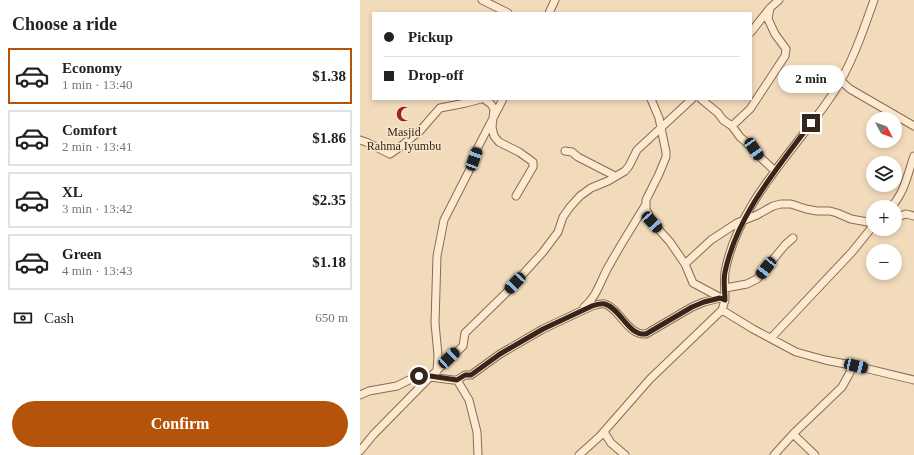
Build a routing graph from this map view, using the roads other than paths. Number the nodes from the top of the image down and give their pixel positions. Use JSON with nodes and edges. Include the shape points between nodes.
{"nodes":[{"id":1,"x":482,"y":0,"type":"edge"},
{"id":2,"x":555,"y":0,"type":"edge"},
{"id":3,"x":779,"y":0,"type":"edge"},
{"id":4,"x":874,"y":0,"type":"edge"},
{"id":5,"x":770,"y":8,"type":"junction"},
{"id":6,"x":506,"y":12,"type":"edge"},
{"id":7,"x":549,"y":12,"type":"edge"},
{"id":8,"x":752,"y":31,"type":"edge"},
{"id":9,"x":840,"y":80,"type":"junction"},
{"id":10,"x":477,"y":100,"type":"edge"},
{"id":11,"x":485,"y":100,"type":"edge"},
{"id":12,"x":502,"y":100,"type":"edge"},
{"id":13,"x":651,"y":100,"type":"edge"},
{"id":14,"x":691,"y":100,"type":"edge"},
{"id":15,"x":702,"y":100,"type":"edge"},
{"id":16,"x":494,"y":117,"type":"junction"},
{"id":17,"x":732,"y":126,"type":"junction"},
{"id":18,"x":914,"y":126,"type":"edge"},
{"id":19,"x":661,"y":128,"type":"junction"},
{"id":20,"x":360,"y":140,"type":"edge"},
{"id":21,"x":564,"y":151,"type":"dead end"},
{"id":22,"x":914,"y":156,"type":"edge"},
{"id":23,"x":775,"y":171,"type":"junction"},
{"id":24,"x":615,"y":176,"type":"junction"},
{"id":25,"x":516,"y":196,"type":"dead end"},
{"id":26,"x":897,"y":200,"type":"edge"},
{"id":27,"x":646,"y":204,"type":"junction"},
{"id":28,"x":902,"y":215,"type":"edge"},
{"id":29,"x":914,"y":216,"type":"edge"},
{"id":30,"x":744,"y":220,"type":"junction"},
{"id":31,"x":866,"y":223,"type":"edge"},
{"id":32,"x":866,"y":234,"type":"edge"},
{"id":33,"x":793,"y":238,"type":"dead end"},
{"id":34,"x":685,"y":264,"type":"junction"},
{"id":35,"x":725,"y":288,"type":"junction"},
{"id":36,"x":722,"y":299,"type":"junction"},
{"id":37,"x":722,"y":310,"type":"junction"},
{"id":38,"x":578,"y":312,"type":"junction"},
{"id":39,"x":771,"y":338,"type":"junction"},
{"id":40,"x":854,"y":365,"type":"junction"},
{"id":41,"x":437,"y":371,"type":"junction"},
{"id":42,"x":430,"y":376,"type":"junction"},
{"id":43,"x":457,"y":380,"type":"junction"},
{"id":44,"x":914,"y":380,"type":"edge"},
{"id":45,"x":360,"y":395,"type":"edge"},
{"id":46,"x":604,"y":432,"type":"junction"},
{"id":47,"x":794,"y":434,"type":"junction"},
{"id":48,"x":360,"y":452,"type":"edge"},
{"id":49,"x":478,"y":455,"type":"edge"},
{"id":50,"x":579,"y":455,"type":"edge"},
{"id":51,"x":625,"y":455,"type":"edge"},
{"id":52,"x":774,"y":455,"type":"edge"},
{"id":53,"x":815,"y":455,"type":"edge"}],
"edges":[{"from":1,"to":6,"type":"street"},
{"from":2,"to":7,"type":"street"},
{"from":3,"to":5,"type":"street"},
{"from":4,"to":9,"type":"street"},
{"from":5,"to":8,"type":"street"},
{"from":5,"to":17,"type":"street","via":[[768,19],[786,49],[785,56],[750,109]]},
{"from":9,"to":18,"type":"street","via":[[850,89]]},
{"from":9,"to":23,"type":"street"},
{"from":10,"to":20,"type":"street","via":[[440,108],[419,132],[390,154]]},
{"from":11,"to":16,"type":"street","via":[[494,109]]},
{"from":12,"to":16,"type":"street"},
{"from":13,"to":19,"type":"street"},
{"from":14,"to":19,"type":"street"},
{"from":15,"to":17,"type":"street"},
{"from":16,"to":25,"type":"street","via":[[492,127],[499,142],[533,162],[533,167]]},
{"from":16,"to":41,"type":"street","via":[[444,220],[437,256]]},
{"from":17,"to":23,"type":"street"},
{"from":19,"to":24,"type":"street","via":[[637,150],[629,166]]},
{"from":19,"to":27,"type":"street","via":[[666,157]]},
{"from":21,"to":24,"type":"street","via":[[572,152]]},
{"from":22,"to":26,"type":"street"},
{"from":23,"to":30,"type":"street"},
{"from":24,"to":41,"type":"street","via":[[580,196],[563,217],[558,232],[543,252],[465,334],[463,346]]},
{"from":27,"to":34,"type":"street","via":[[652,222]]},
{"from":27,"to":38,"type":"street","via":[[609,265],[593,298]]},
{"from":28,"to":29,"type":"street"},
{"from":30,"to":31,"type":"street","via":[[773,206],[790,204],[806,209],[830,211]]},
{"from":30,"to":34,"type":"street","via":[[711,240]]},
{"from":30,"to":35,"type":"street","via":[[733,242],[725,274]]},
{"from":32,"to":39,"type":"street"},
{"from":33,"to":35,"type":"street","via":[[757,279],[747,284]]},
{"from":34,"to":36,"type":"street","via":[[693,283]]},
{"from":35,"to":36,"type":"street"},
{"from":36,"to":37,"type":"street"},
{"from":36,"to":38,"type":"street","via":[[692,307],[646,334],[636,332],[606,305],[592,306]]},
{"from":37,"to":39,"type":"street"},
{"from":37,"to":46,"type":"street","via":[[650,379]]},
{"from":38,"to":43,"type":"street","via":[[537,332],[471,375],[465,375]]},
{"from":39,"to":40,"type":"street","via":[[801,354]]},
{"from":40,"to":44,"type":"street"},
{"from":40,"to":47,"type":"street","via":[[842,386]]},
{"from":41,"to":42,"type":"street"},
{"from":42,"to":43,"type":"street"},
{"from":42,"to":45,"type":"street","via":[[419,376],[397,386]]},
{"from":42,"to":48,"type":"street"},
{"from":43,"to":49,"type":"street","via":[[469,400],[477,432]]},
{"from":46,"to":50,"type":"street"},
{"from":46,"to":51,"type":"street","via":[[611,443]]},
{"from":47,"to":52,"type":"street"},
{"from":47,"to":53,"type":"street"}]}
